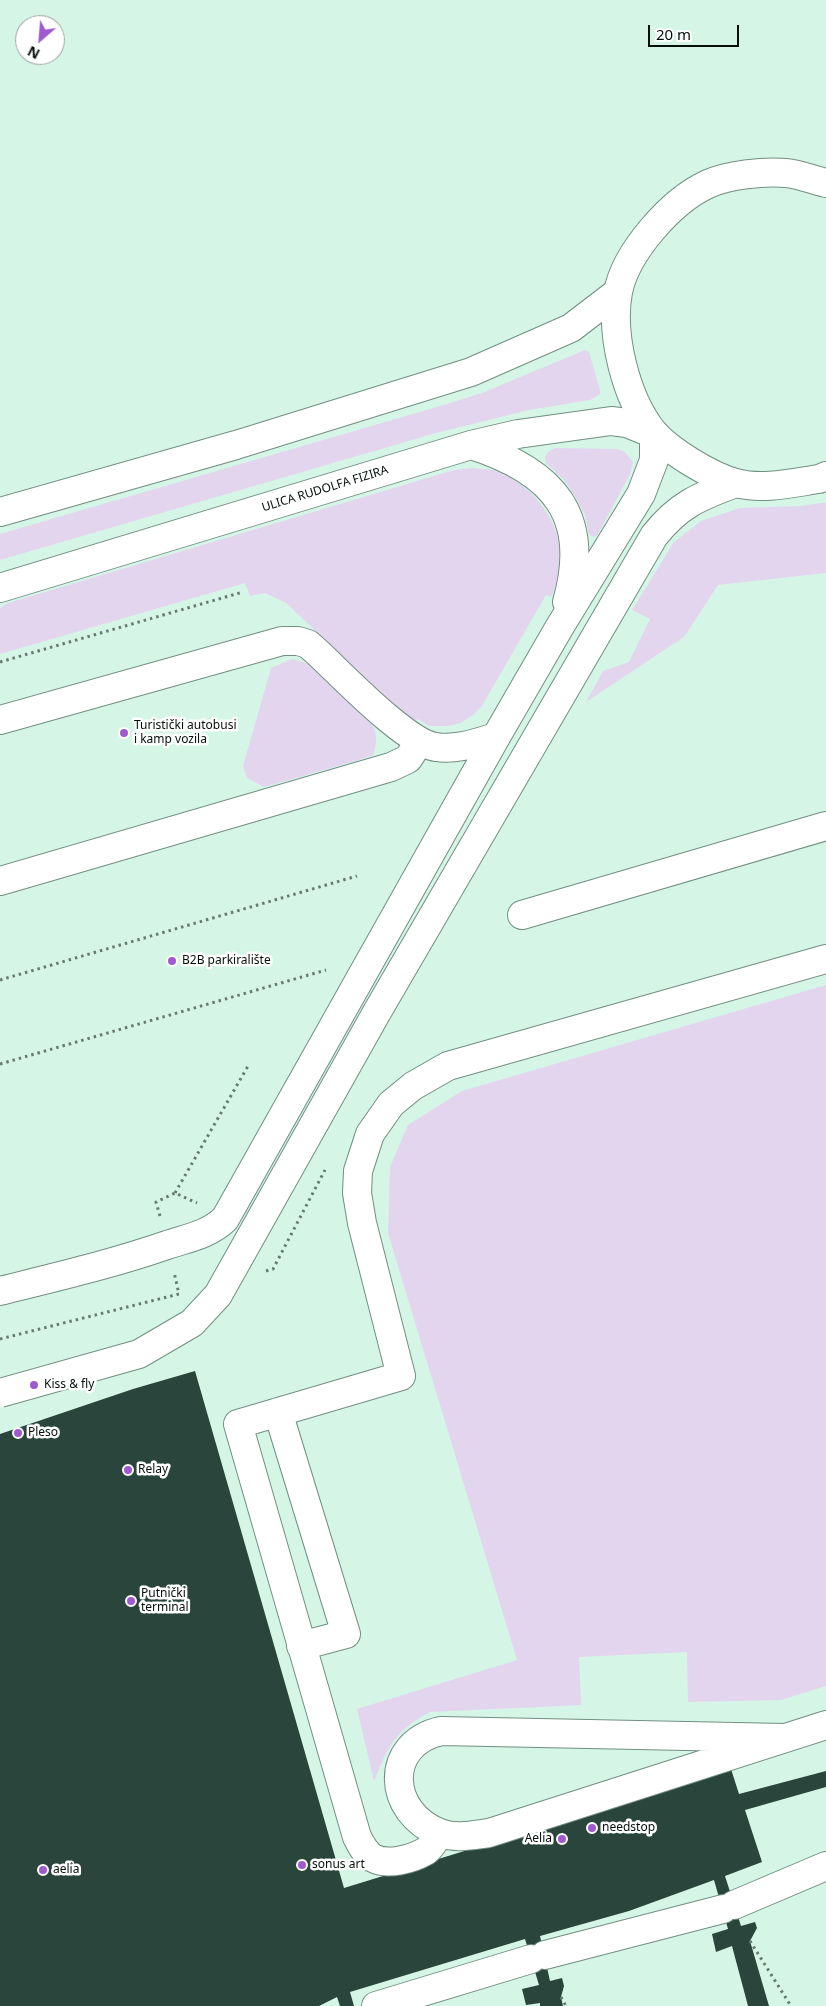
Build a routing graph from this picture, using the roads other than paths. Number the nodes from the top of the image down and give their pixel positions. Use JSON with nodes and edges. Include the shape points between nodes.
{"nodes":[{"id":1,"x":826,"y":183,"type":"edge"},
{"id":2,"x":618,"y":292,"type":"junction"},
{"id":3,"x":654,"y":434,"type":"junction"},
{"id":4,"x":471,"y":445,"type":"junction"},
{"id":5,"x":824,"y":480,"type":"edge"},
{"id":6,"x":736,"y":483,"type":"junction"},
{"id":7,"x":0,"y":512,"type":"edge"},
{"id":8,"x":0,"y":588,"type":"edge"},
{"id":9,"x":559,"y":628,"type":"junction"},
{"id":10,"x":0,"y":720,"type":"edge"},
{"id":11,"x":496,"y":737,"type":"junction"},
{"id":12,"x":419,"y":742,"type":"junction"},
{"id":13,"x":826,"y":826,"type":"edge"},
{"id":14,"x":0,"y":881,"type":"edge"},
{"id":15,"x":522,"y":915,"type":"dead end"},
{"id":16,"x":826,"y":959,"type":"edge"},
{"id":17,"x":0,"y":1291,"type":"edge"},
{"id":18,"x":0,"y":1393,"type":"edge"},
{"id":19,"x":278,"y":1412,"type":"junction"},
{"id":20,"x":301,"y":1646,"type":"junction"},
{"id":21,"x":826,"y":1725,"type":"edge"},
{"id":22,"x":785,"y":1738,"type":"junction"},
{"id":23,"x":440,"y":1833,"type":"junction"},
{"id":24,"x":826,"y":1866,"type":"edge"},
{"id":25,"x":376,"y":2006,"type":"edge"}],
"edges":[{"from":1,"to":2,"type":"street","name":"ULICA RUDOLFA FIZIRA","via":[[787,173],[745,174],[708,184],[677,205],[650,231],[630,259]]},
{"from":2,"to":3,"type":"street","name":"ULICA RUDOLFA FIZIRA","via":[[616,325],[620,357],[635,403]]},
{"from":2,"to":7,"type":"street","via":[[571,328],[471,372],[236,445]]},
{"from":3,"to":4,"type":"street","name":"ULICA RUDOLFA FIZIRA","via":[[627,423],[612,421],[518,434]]},
{"from":3,"to":6,"type":"street","name":"ULICA RUDOLFA FIZIRA","via":[[692,463]]},
{"from":3,"to":9,"type":"street","via":[[654,460],[642,494]]},
{"from":4,"to":8,"type":"street","name":"ULICA RUDOLFA FIZIRA"},
{"from":4,"to":9,"type":"street","via":[[531,472],[549,489],[568,515],[574,533],[575,565]]},
{"from":5,"to":6,"type":"street","name":"ULICA RUDOLFA FIZIRA","via":[[763,486]]},
{"from":6,"to":18,"type":"street","bridge":true,"via":[[697,498],[665,522],[654,536],[377,1012],[218,1295],[192,1323],[139,1354]]},
{"from":9,"to":11,"type":"street"},
{"from":10,"to":12,"type":"street","via":[[290,640],[308,644],[397,726]]},
{"from":11,"to":12,"type":"street","via":[[453,748]]},
{"from":11,"to":17,"type":"street","via":[[225,1219],[200,1236]]},
{"from":12,"to":14,"type":"street","via":[[408,759],[391,767]]},
{"from":13,"to":15,"type":"street"},
{"from":16,"to":19,"type":"street","via":[[448,1066],[413,1086],[391,1104],[370,1134],[358,1171],[357,1193],[401,1376]]},
{"from":19,"to":20,"type":"street","via":[[238,1424]]},
{"from":19,"to":20,"type":"street","via":[[346,1634]]},
{"from":20,"to":23,"type":"street","via":[[356,1837],[364,1849],[374,1858],[390,1862],[404,1860],[427,1851]]},
{"from":21,"to":22,"type":"street"},
{"from":22,"to":23,"type":"street","via":[[489,1833],[461,1837]]},
{"from":22,"to":23,"type":"street","via":[[442,1731],[431,1734],[409,1751],[398,1778],[400,1792],[410,1811]]},
{"from":24,"to":25,"type":"street","via":[[728,1907],[538,1957]]}]}
